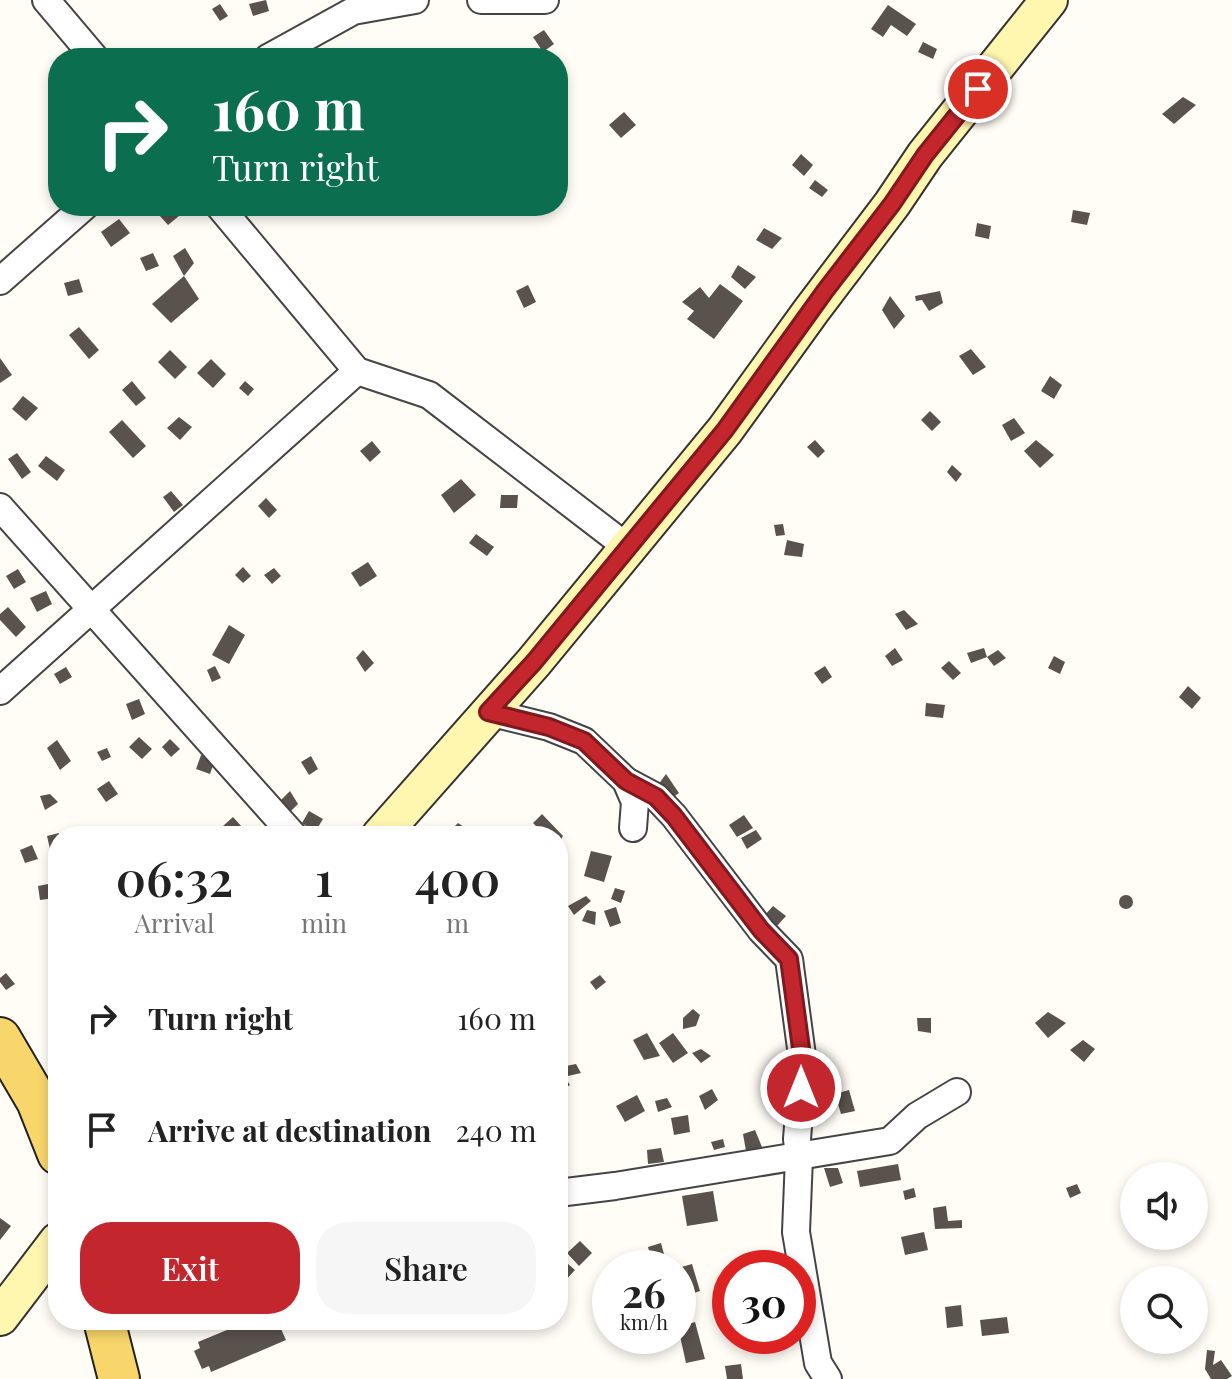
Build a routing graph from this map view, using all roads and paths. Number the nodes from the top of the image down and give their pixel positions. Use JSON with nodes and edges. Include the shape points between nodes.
{"nodes":[{"id":1,"x":46,"y":0,"type":"edge"},
{"id":2,"x":415,"y":0,"type":"edge"},
{"id":3,"x":481,"y":0,"type":"edge"},
{"id":4,"x":545,"y":0,"type":"edge"},
{"id":5,"x":1049,"y":0,"type":"edge"},
{"id":6,"x":87,"y":48,"type":"edge"},
{"id":7,"x":286,"y":48,"type":"edge"},
{"id":8,"x":74,"y":216,"type":"edge"},
{"id":9,"x":227,"y":216,"type":"edge"},
{"id":10,"x":0,"y":281,"type":"edge"},
{"id":11,"x":357,"y":371,"type":"junction"},
{"id":12,"x":0,"y":507,"type":"edge"},
{"id":13,"x":627,"y":547,"type":"junction"},
{"id":14,"x":92,"y":610,"type":"junction"},
{"id":15,"x":0,"y":691,"type":"edge"},
{"id":16,"x":488,"y":712,"type":"junction"},
{"id":17,"x":626,"y":781,"type":"junction"},
{"id":18,"x":285,"y":826,"type":"edge"},
{"id":19,"x":389,"y":826,"type":"edge"},
{"id":20,"x":633,"y":828,"type":"dead end"},
{"id":21,"x":0,"y":1038,"type":"edge"},
{"id":22,"x":957,"y":1092,"type":"dead end"},
{"id":23,"x":48,"y":1129,"type":"edge"},
{"id":24,"x":799,"y":1157,"type":"junction"},
{"id":25,"x":568,"y":1192,"type":"edge"},
{"id":26,"x":48,"y":1254,"type":"edge"},
{"id":27,"x":0,"y":1317,"type":"edge"},
{"id":28,"x":107,"y":1330,"type":"edge"},
{"id":29,"x":119,"y":1379,"type":"edge"},
{"id":30,"x":828,"y":1379,"type":"edge"}],
"edges":[{"from":1,"to":6,"type":"street"},
{"from":2,"to":7,"type":"street","via":[[353,11]]},
{"from":3,"to":4,"type":"street"},
{"from":5,"to":13,"type":"street","via":[[925,155],[725,430]]},
{"from":8,"to":10,"type":"street"},
{"from":9,"to":11,"type":"street"},
{"from":11,"to":13,"type":"street","via":[[429,395]]},
{"from":11,"to":14,"type":"street"},
{"from":12,"to":14,"type":"street"},
{"from":13,"to":16,"type":"street"},
{"from":14,"to":15,"type":"street"},
{"from":14,"to":18,"type":"street"},
{"from":16,"to":17,"type":"street","via":[[584,741]]},
{"from":16,"to":19,"type":"street"},
{"from":17,"to":20,"type":"street","via":[[635,802]]},
{"from":17,"to":24,"type":"street","via":[[656,797],[674,816],[789,959],[803,1063]]},
{"from":21,"to":23,"type":"main road"},
{"from":22,"to":24,"type":"street","via":[[917,1116],[890,1141]]},
{"from":24,"to":25,"type":"street"},
{"from":24,"to":30,"type":"street","via":[[796,1232],[818,1363]]},
{"from":26,"to":27,"type":"street"},
{"from":28,"to":29,"type":"main road"}]}
